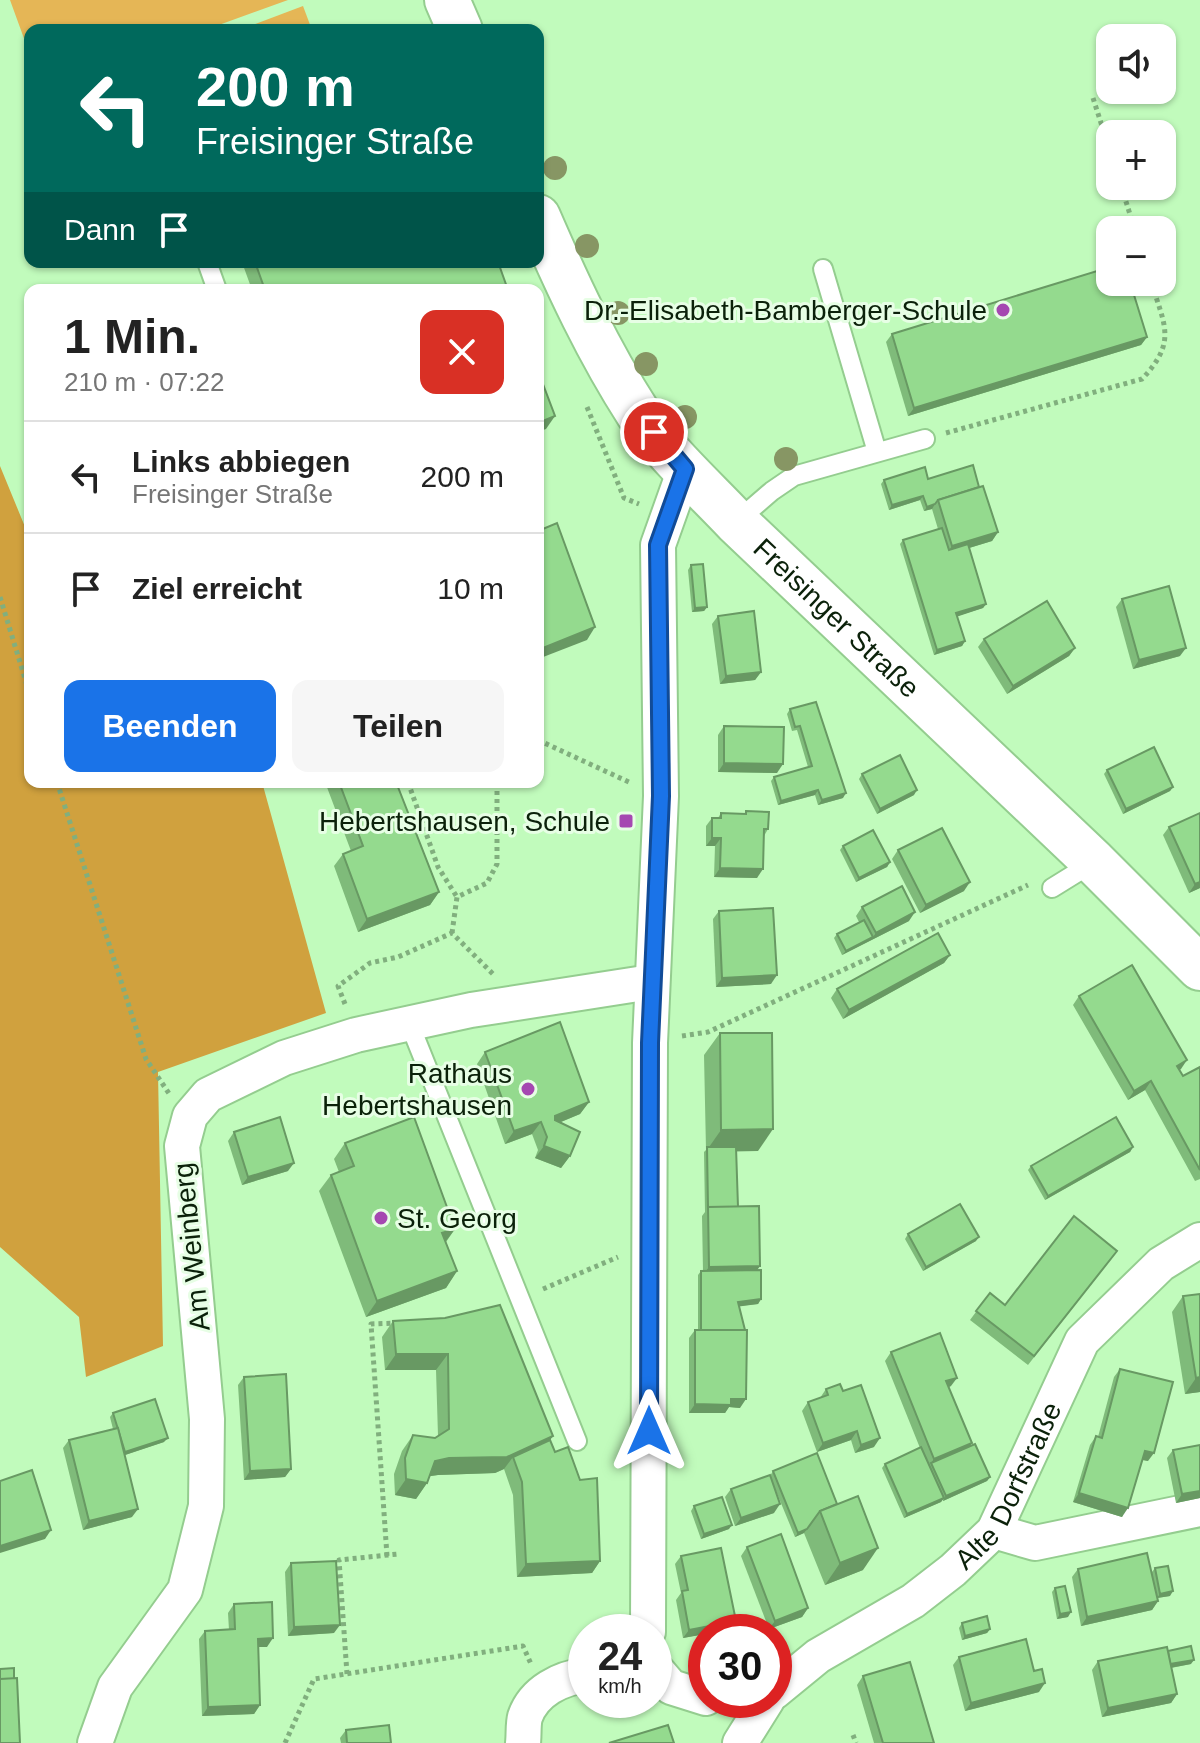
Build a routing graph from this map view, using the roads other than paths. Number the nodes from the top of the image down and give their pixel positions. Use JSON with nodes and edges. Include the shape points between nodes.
{"nodes":[{"id":1,"x":447,"y":0,"type":"edge"},
{"id":2,"x":457,"y":24,"type":"edge"},
{"id":3,"x":544,"y":231,"type":"edge"},
{"id":4,"x":823,"y":269,"type":"dead end"},
{"id":5,"x":925,"y":439,"type":"road end"},
{"id":6,"x":877,"y":452,"type":"junction"},
{"id":7,"x":685,"y":469,"type":"junction"},
{"id":8,"x":736,"y":522,"type":"junction"},
{"id":9,"x":1094,"y":862,"type":"junction"},
{"id":10,"x":1052,"y":888,"type":"dead end"},
{"id":11,"x":1200,"y":968,"type":"edge"},
{"id":12,"x":651,"y":982,"type":"junction"},
{"id":13,"x":410,"y":1025,"type":"junction"},
{"id":14,"x":1200,"y":1240,"type":"edge"},
{"id":15,"x":577,"y":1441,"type":"dead end"},
{"id":16,"x":1200,"y":1509,"type":"edge"},
{"id":17,"x":994,"y":1531,"type":"junction"},
{"id":18,"x":648,"y":1614,"type":"edge"},
{"id":19,"x":792,"y":1677,"type":"edge"},
{"id":20,"x":568,"y":1678,"type":"edge"},
{"id":21,"x":95,"y":1743,"type":"edge"},
{"id":22,"x":523,"y":1743,"type":"edge"}],
"edges":[{"from":1,"to":2,"type":"main road"},
{"from":3,"to":7,"type":"main road","name":"Freisinger Straße","via":[[572,297],[639,414]]},
{"from":4,"to":6,"type":"lane"},
{"from":5,"to":6,"type":"lane"},
{"from":6,"to":8,"type":"lane","via":[[794,476]]},
{"from":7,"to":8,"type":"main road","name":"Freisinger Straße"},
{"from":7,"to":12,"type":"street","via":[[658,545],[661,796]]},
{"from":8,"to":9,"type":"main road","name":"Freisinger Straße"},
{"from":9,"to":10,"type":"lane"},
{"from":9,"to":11,"type":"main road","name":"Freisinger Straße"},
{"from":12,"to":13,"type":"street"},
{"from":12,"to":18,"type":"street"},
{"from":13,"to":15,"type":"lane"},
{"from":13,"to":21,"type":"street","name":"Am Weinberg","via":[[356,1035],[284,1058],[208,1095],[190,1116],[182,1146],[207,1419],[206,1506],[185,1590],[115,1687]]},
{"from":14,"to":17,"type":"street","name":"Alte Dorfstraße","via":[[1161,1264],[1082,1341]]},
{"from":16,"to":17,"type":"street","via":[[1035,1543]]},
{"from":17,"to":19,"type":"street","name":"Alte Dorfstraße","via":[[913,1601],[818,1656]]},
{"from":20,"to":22,"type":"street","via":[[543,1690],[525,1716]]}]}
